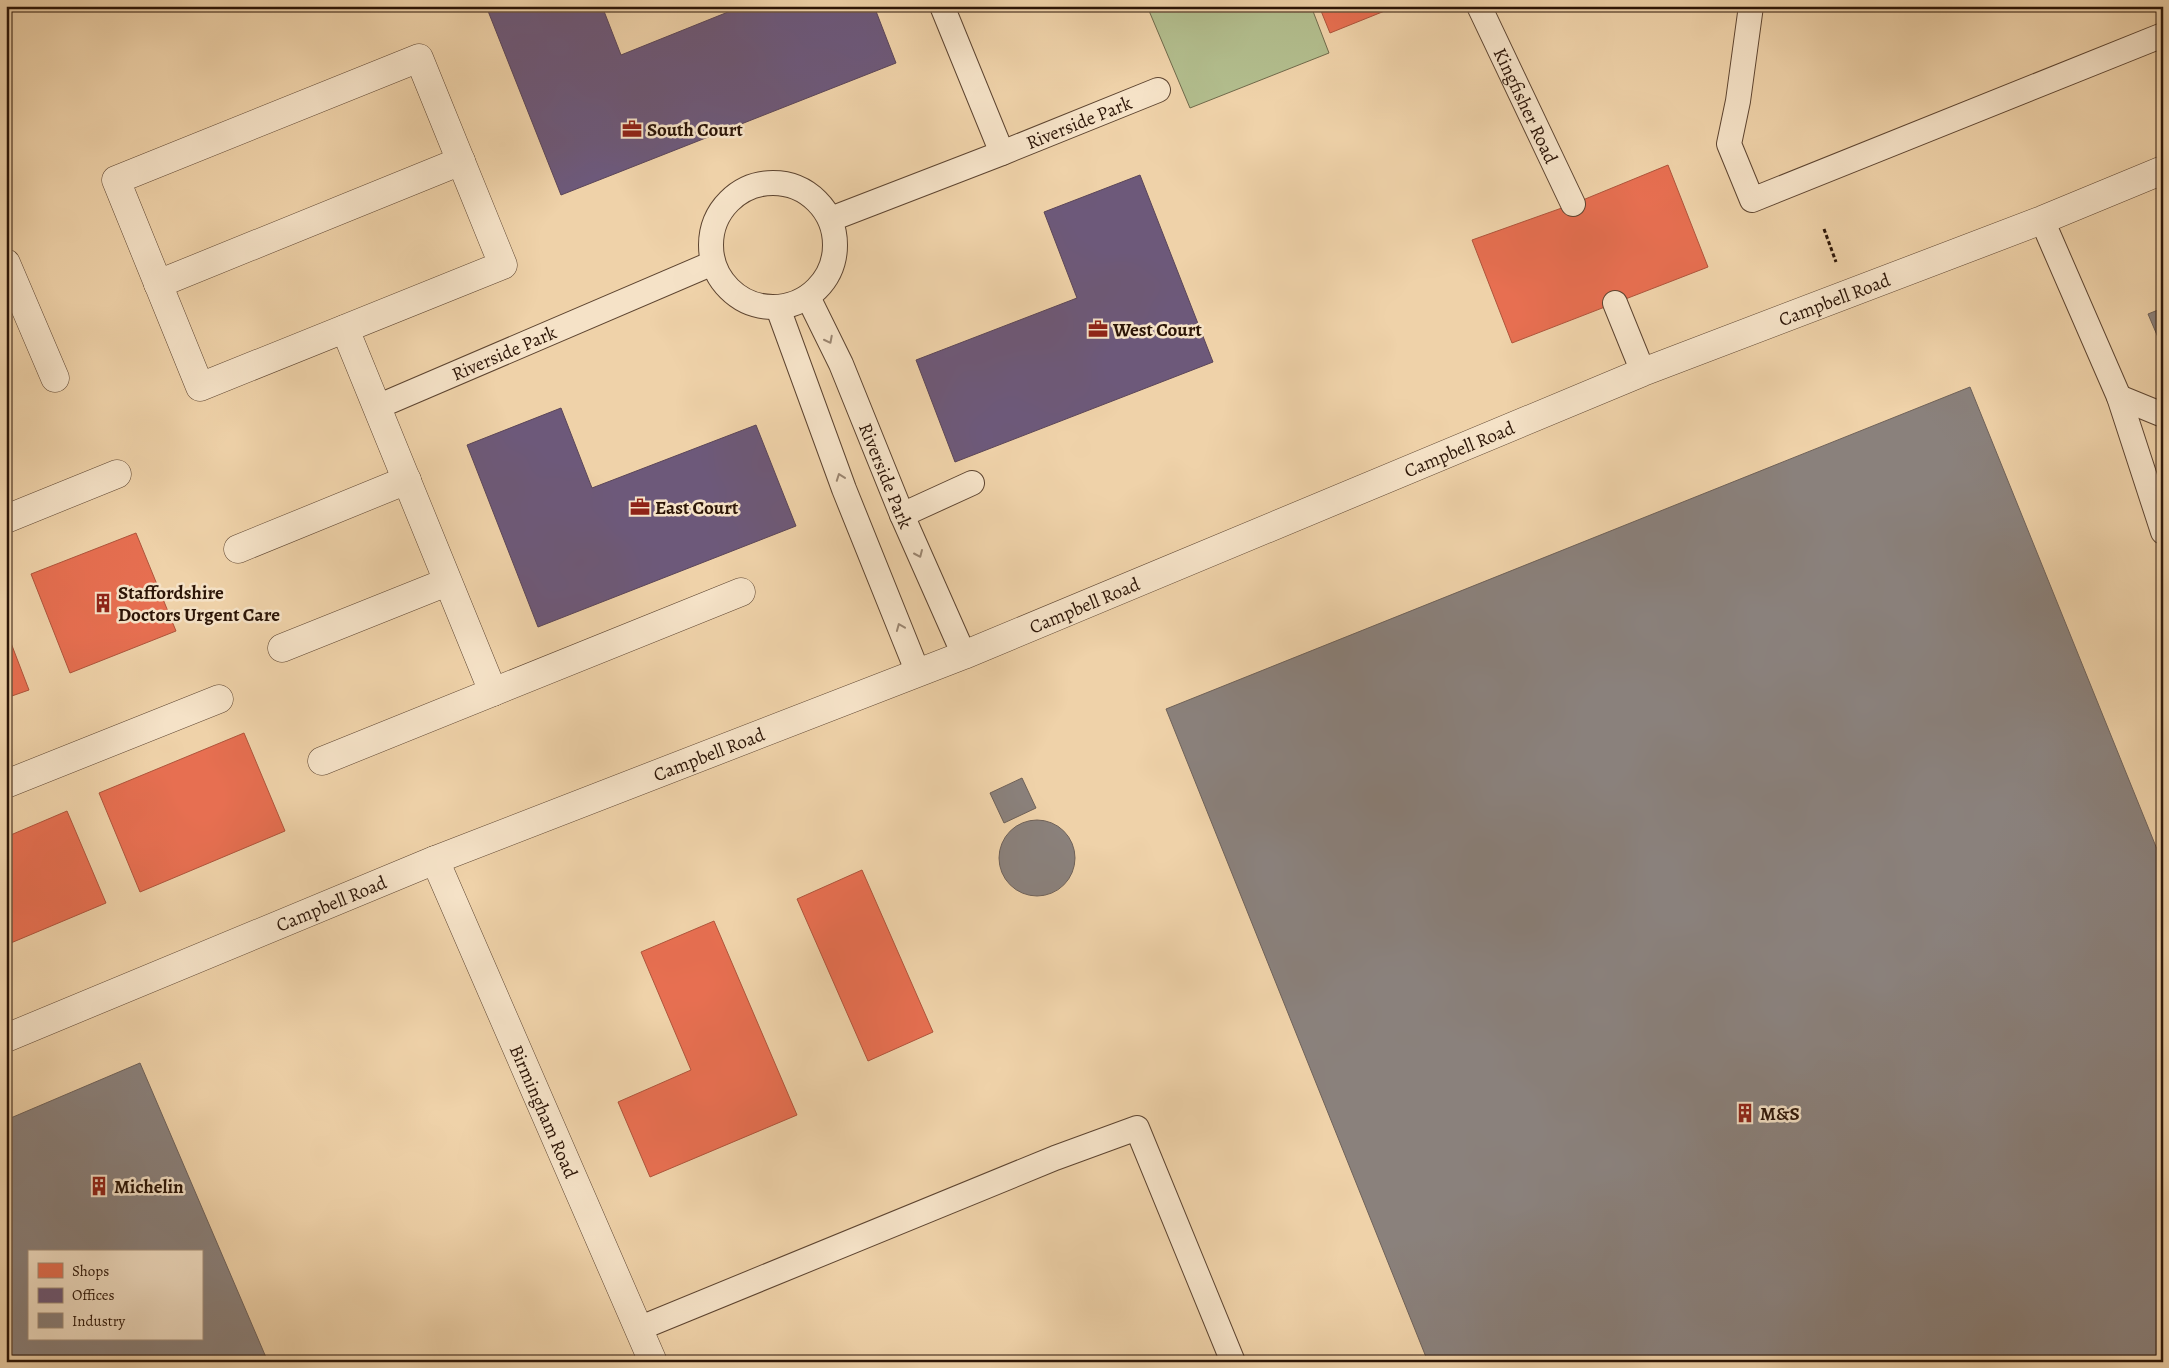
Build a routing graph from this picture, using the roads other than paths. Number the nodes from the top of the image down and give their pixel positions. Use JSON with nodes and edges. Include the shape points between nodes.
{"nodes":[{"id":1,"x":942,"y":6,"type":"edge"},
{"id":2,"x":1478,"y":6,"type":"edge"},
{"id":3,"x":1751,"y":6,"type":"edge"},
{"id":4,"x":2163,"y":35,"type":"edge"},
{"id":5,"x":1158,"y":90,"type":"dead end"},
{"id":6,"x":1002,"y":154,"type":"junction"},
{"id":7,"x":461,"y":161,"type":"junction"},
{"id":8,"x":2163,"y":170,"type":"edge"},
{"id":9,"x":1573,"y":204,"type":"dead end"},
{"id":10,"x":832,"y":219,"type":"junction"},
{"id":11,"x":2042,"y":220,"type":"junction"},
{"id":12,"x":713,"y":263,"type":"junction"},
{"id":13,"x":8,"y":269,"type":"edge"},
{"id":14,"x":158,"y":284,"type":"junction"},
{"id":15,"x":808,"y":296,"type":"junction"},
{"id":16,"x":1615,"y":303,"type":"dead end"},
{"id":17,"x":778,"y":308,"type":"junction"},
{"id":18,"x":345,"y":329,"type":"junction"},
{"id":19,"x":1643,"y":372,"type":"junction"},
{"id":20,"x":55,"y":378,"type":"dead end"},
{"id":21,"x":2119,"y":397,"type":"junction"},
{"id":22,"x":377,"y":407,"type":"junction"},
{"id":23,"x":2163,"y":415,"type":"edge"},
{"id":24,"x":117,"y":474,"type":"dead end"},
{"id":25,"x":407,"y":480,"type":"junction"},
{"id":26,"x":972,"y":483,"type":"dead end"},
{"id":27,"x":902,"y":515,"type":"junction"},
{"id":28,"x":6,"y":519,"type":"edge"},
{"id":29,"x":2163,"y":532,"type":"edge"},
{"id":30,"x":238,"y":549,"type":"dead end"},
{"id":31,"x":447,"y":582,"type":"junction"},
{"id":32,"x":741,"y":592,"type":"dead end"},
{"id":33,"x":282,"y":648,"type":"dead end"},
{"id":34,"x":964,"y":655,"type":"junction"},
{"id":35,"x":918,"y":673,"type":"junction"},
{"id":36,"x":493,"y":692,"type":"junction"},
{"id":37,"x":219,"y":699,"type":"dead end"},
{"id":38,"x":322,"y":761,"type":"dead end"},
{"id":39,"x":6,"y":784,"type":"edge"},
{"id":40,"x":435,"y":860,"type":"junction"},
{"id":41,"x":7,"y":1037,"type":"edge"},
{"id":42,"x":638,"y":1329,"type":"junction"},
{"id":43,"x":653,"y":1362,"type":"edge"},
{"id":44,"x":1233,"y":1362,"type":"edge"}],
"edges":[{"from":1,"to":6,"type":"lane"},
{"from":2,"to":9,"type":"lane","name":"Kingfisher Road"},
{"from":3,"to":4,"type":"lane","via":[[1729,144],[1752,200]]},
{"from":5,"to":6,"type":"lane","name":"Riverside Park"},
{"from":6,"to":10,"type":"lane","name":"Riverside Park"},
{"from":7,"to":14,"type":"street"},
{"from":7,"to":14,"type":"street","via":[[419,58],[244,128],[116,180]]},
{"from":7,"to":18,"type":"street","via":[[503,265]]},
{"from":8,"to":11,"type":"street","name":"Campbell Road"},
{"from":10,"to":12,"type":"lane","via":[[816,199],[799,188],[779,183],[759,184],[740,191],[725,205],[714,223],[710,242]]},
{"from":10,"to":15,"type":"lane","via":[[835,256],[828,275],[816,292]]},
{"from":11,"to":19,"type":"street","name":"Campbell Road"},
{"from":11,"to":21,"type":"lane"},
{"from":12,"to":17,"type":"lane","via":[[722,282],[737,297],[757,306]]},
{"from":12,"to":22,"type":"lane","name":"Riverside Park"},
{"from":13,"to":20,"type":"street"},
{"from":14,"to":18,"type":"street","via":[[200,388]]},
{"from":15,"to":17,"type":"lane","via":[[797,304]]},
{"from":15,"to":27,"type":"lane","name":"Riverside Park","one_way":true,"via":[[841,364]]},
{"from":16,"to":19,"type":"lane"},
{"from":35,"to":17,"type":"lane","one_way":true,"via":[[844,489]]},
{"from":18,"to":22,"type":"street"},
{"from":19,"to":34,"type":"street","name":"Campbell Road"},
{"from":21,"to":23,"type":"lane"},
{"from":21,"to":29,"type":"lane"},
{"from":22,"to":25,"type":"street"},
{"from":24,"to":28,"type":"street"},
{"from":25,"to":30,"type":"street"},
{"from":25,"to":31,"type":"street"},
{"from":26,"to":27,"type":"lane"},
{"from":27,"to":34,"type":"lane","name":"Riverside Park","one_way":true},
{"from":31,"to":33,"type":"street"},
{"from":31,"to":36,"type":"street"},
{"from":32,"to":36,"type":"street"},
{"from":34,"to":35,"type":"street","name":"Campbell Road"},
{"from":35,"to":40,"type":"street","name":"Campbell Road"},
{"from":36,"to":38,"type":"street"},
{"from":37,"to":39,"type":"street"},
{"from":40,"to":41,"type":"street","name":"Campbell Road"},
{"from":40,"to":42,"type":"street","name":"Birmingham Road"},
{"from":42,"to":43,"type":"street","name":"Birmingham Road"},
{"from":42,"to":44,"type":"lane","via":[[1055,1158],[1137,1128]]}]}
